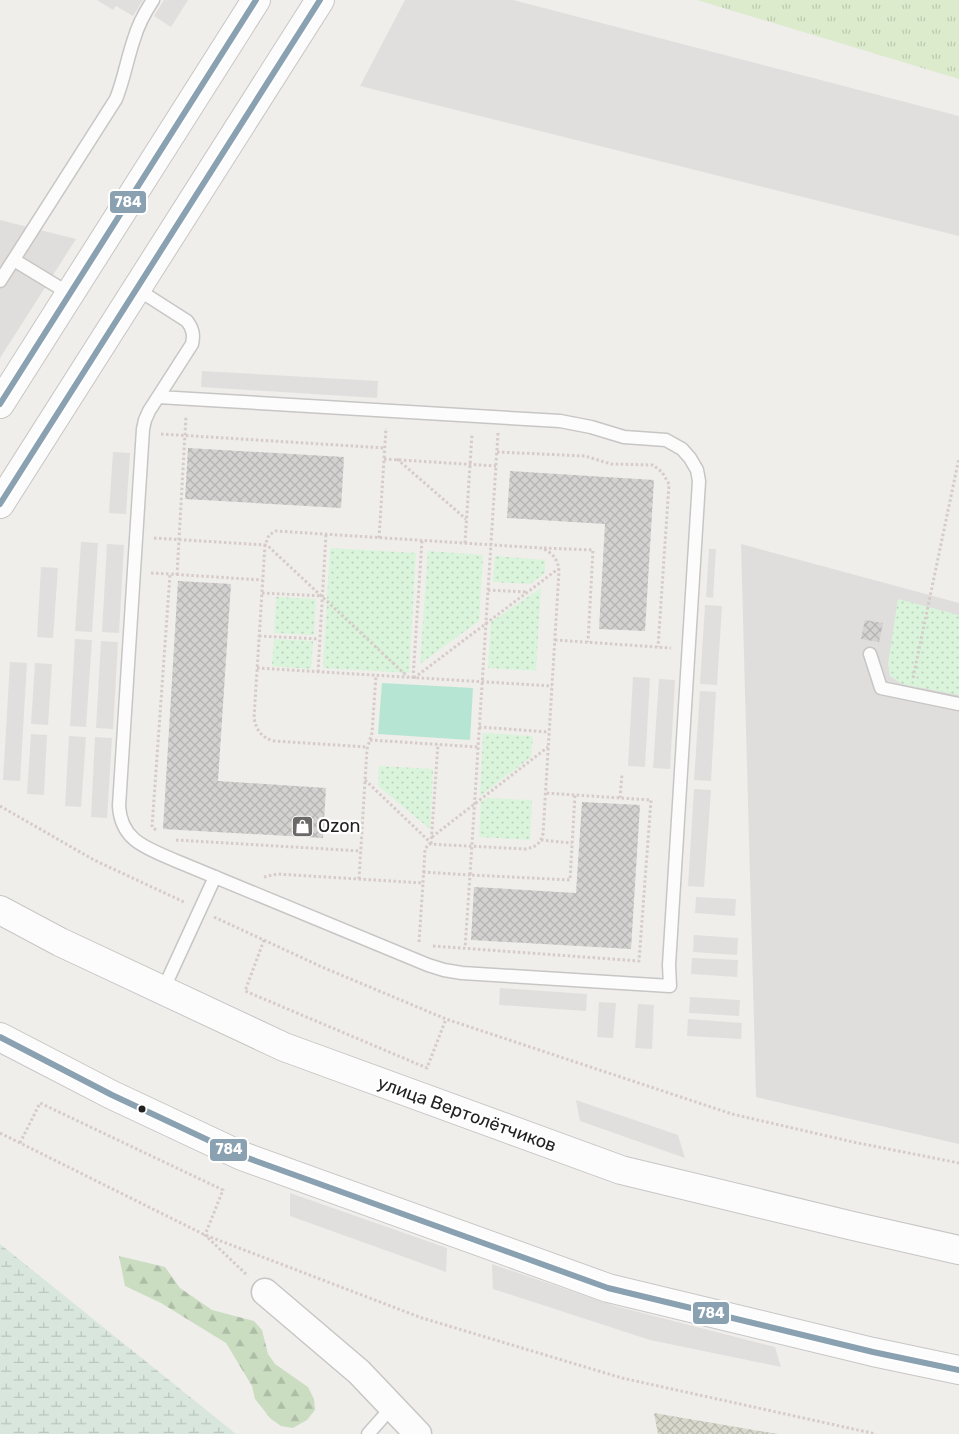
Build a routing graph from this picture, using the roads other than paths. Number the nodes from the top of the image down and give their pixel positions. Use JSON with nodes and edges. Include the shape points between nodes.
{"nodes":[{"id":1,"x":153,"y":0,"type":"edge"},
{"id":2,"x":256,"y":0,"type":"edge"},
{"id":3,"x":320,"y":0,"type":"edge"},
{"id":4,"x":14,"y":260,"type":"junction"},
{"id":5,"x":0,"y":281,"type":"edge"},
{"id":6,"x":137,"y":289,"type":"junction"},
{"id":7,"x":70,"y":294,"type":"junction"},
{"id":8,"x":158,"y":397,"type":"junction"},
{"id":9,"x":0,"y":404,"type":"edge"},
{"id":10,"x":0,"y":504,"type":"edge"},
{"id":11,"x":870,"y":654,"type":"dead end"},
{"id":12,"x":959,"y":704,"type":"edge"},
{"id":13,"x":215,"y":877,"type":"junction"},
{"id":14,"x":0,"y":910,"type":"edge"},
{"id":15,"x":163,"y":990,"type":"junction"},
{"id":16,"x":0,"y":1037,"type":"edge"},
{"id":17,"x":959,"y":1250,"type":"edge"},
{"id":18,"x":265,"y":1292,"type":"road end"},
{"id":19,"x":959,"y":1370,"type":"edge"},
{"id":20,"x":392,"y":1407,"type":"junction"},
{"id":21,"x":368,"y":1434,"type":"edge"},
{"id":22,"x":418,"y":1434,"type":"edge"}],
"edges":[{"from":1,"to":4,"type":"lane","via":[[134,38],[116,99]]},
{"from":2,"to":7,"type":"street"},
{"from":3,"to":6,"type":"street"},
{"from":4,"to":5,"type":"lane"},
{"from":4,"to":7,"type":"lane"},
{"from":6,"to":8,"type":"lane","via":[[187,321],[193,331],[192,344]]},
{"from":6,"to":10,"type":"street"},
{"from":7,"to":9,"type":"street"},
{"from":8,"to":13,"type":"lane","via":[[146,416],[143,433],[120,806],[125,830],[137,842]]},
{"from":8,"to":13,"type":"lane","via":[[560,421],[624,437],[666,440],[690,458],[699,481],[670,986],[444,970]]},
{"from":11,"to":12,"type":"lane","via":[[882,688]]},
{"from":13,"to":15,"type":"lane"},
{"from":14,"to":15,"type":"street","name":"улица Вертолётчиков"},
{"from":15,"to":17,"type":"street","name":"улица Вертолётчиков","via":[[284,1047],[621,1170]]},
{"from":16,"to":19,"type":"street","via":[[242,1156],[608,1288]]},
{"from":18,"to":20,"type":"street","via":[[358,1372]]},
{"from":20,"to":21,"type":"lane"},
{"from":20,"to":22,"type":"street"}]}
